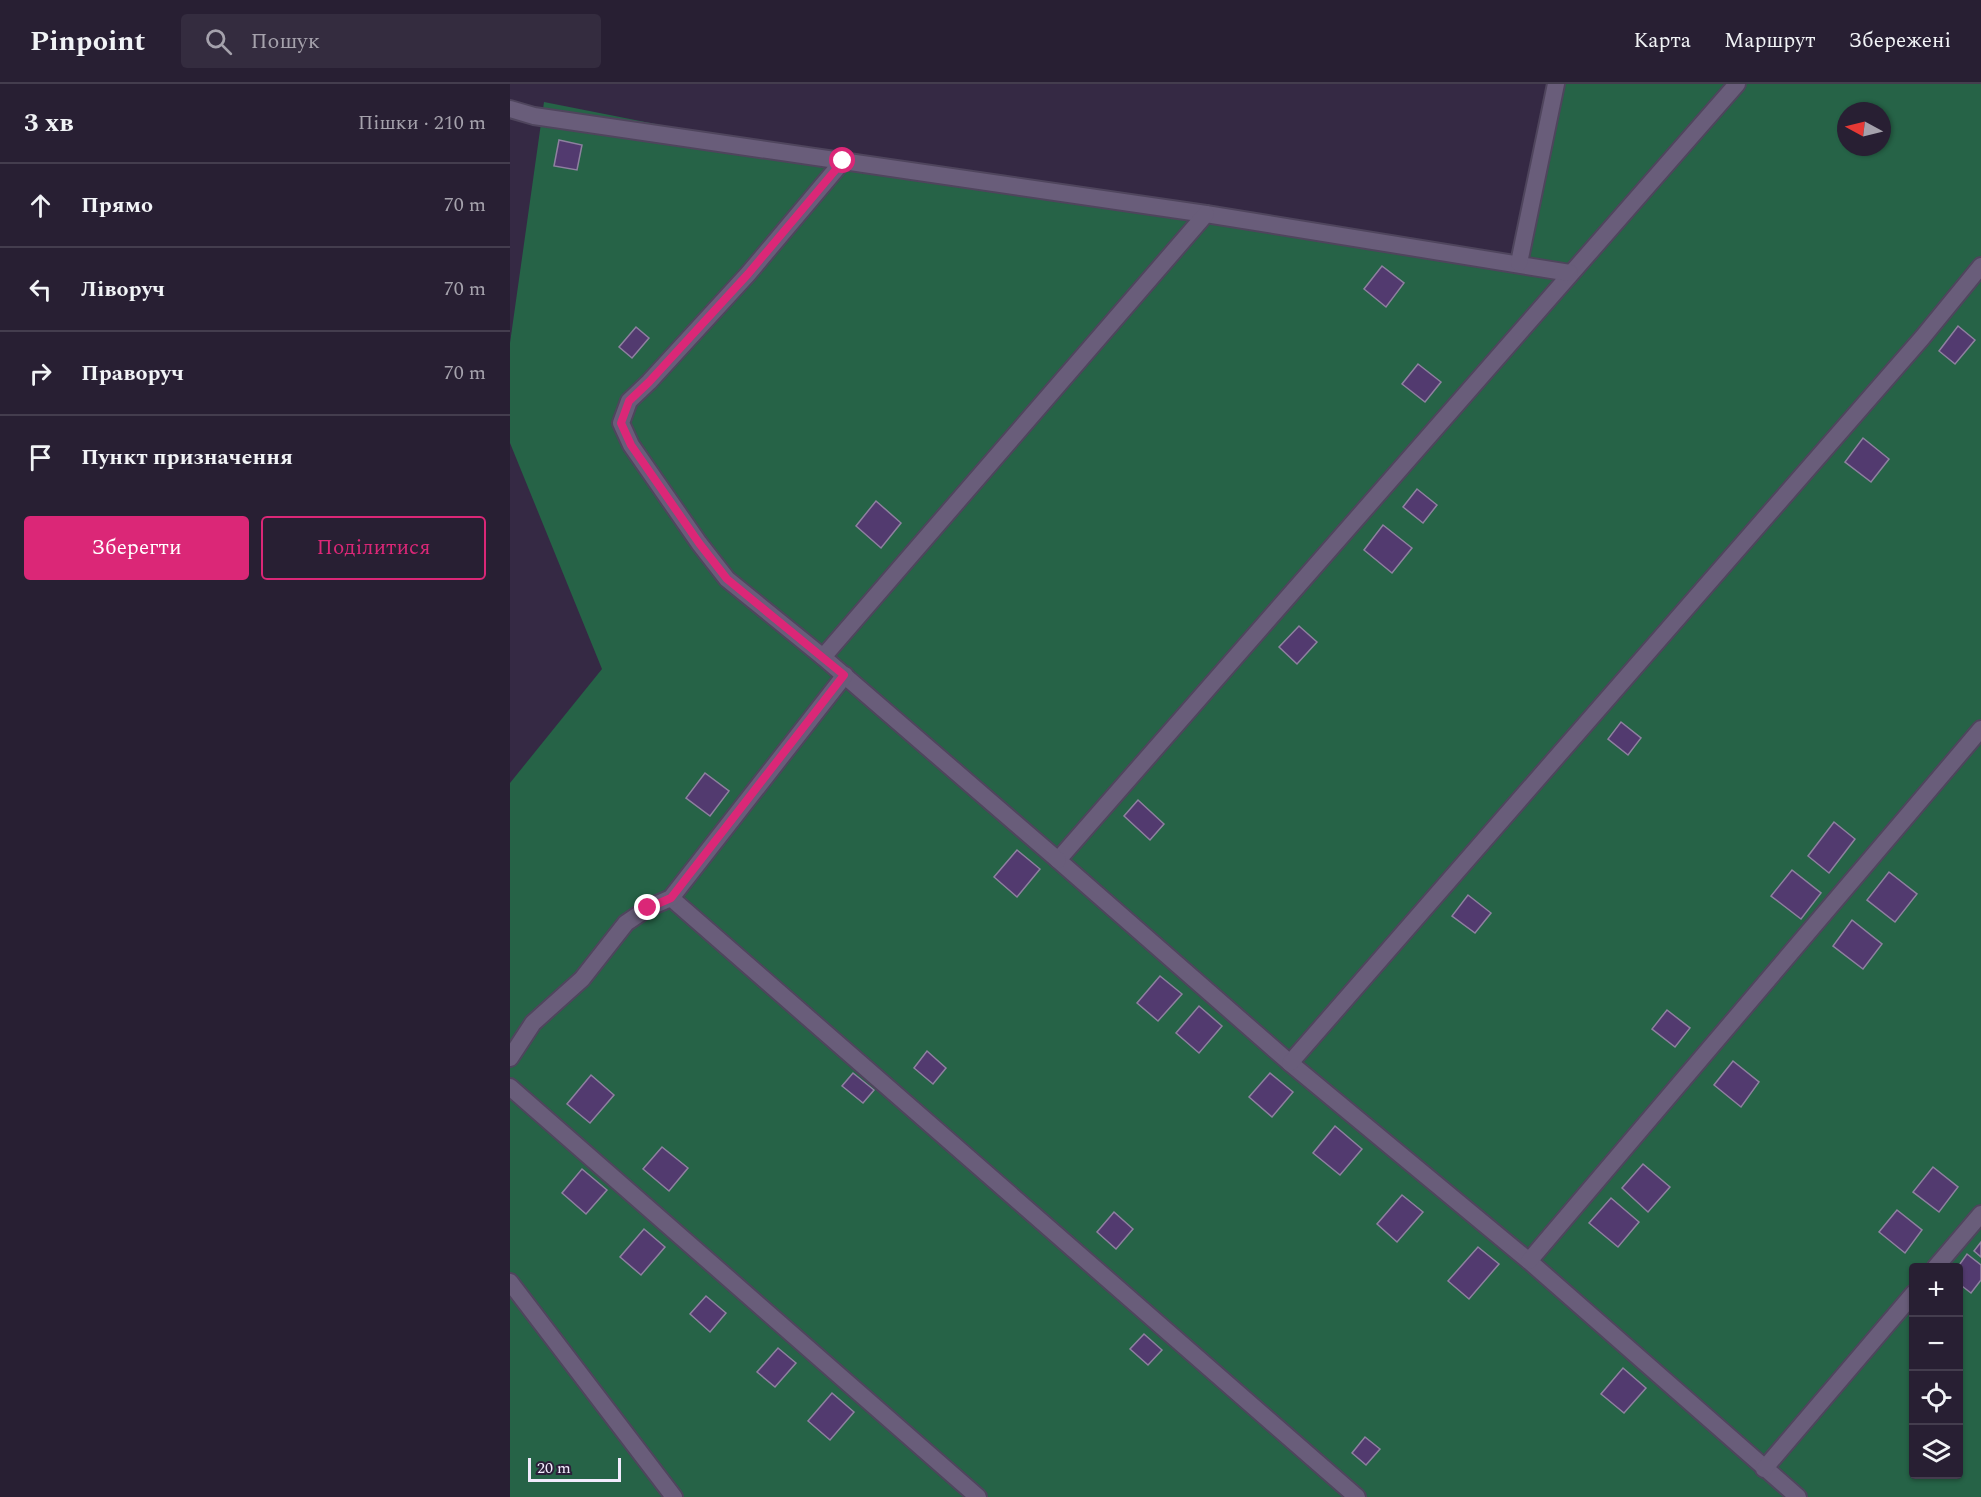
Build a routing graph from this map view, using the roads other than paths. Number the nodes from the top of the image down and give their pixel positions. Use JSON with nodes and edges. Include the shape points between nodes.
{"nodes":[{"id":1,"x":1556,"y":84,"type":"edge"},
{"id":2,"x":1737,"y":84,"type":"edge"},
{"id":3,"x":510,"y":109,"type":"edge"},
{"id":4,"x":843,"y":161,"type":"junction"},
{"id":5,"x":1206,"y":214,"type":"junction"},
{"id":6,"x":1519,"y":263,"type":"junction"},
{"id":7,"x":1981,"y":266,"type":"edge"},
{"id":8,"x":1570,"y":273,"type":"junction"},
{"id":9,"x":823,"y":657,"type":"junction"},
{"id":10,"x":844,"y":675,"type":"junction"},
{"id":11,"x":1981,"y":729,"type":"edge"},
{"id":12,"x":1058,"y":860,"type":"junction"},
{"id":13,"x":671,"y":898,"type":"junction"},
{"id":14,"x":510,"y":1058,"type":"edge"},
{"id":15,"x":1290,"y":1063,"type":"junction"},
{"id":16,"x":510,"y":1087,"type":"edge"},
{"id":17,"x":1981,"y":1214,"type":"edge"},
{"id":18,"x":1529,"y":1261,"type":"junction"},
{"id":19,"x":1939,"y":1263,"type":"edge"},
{"id":20,"x":510,"y":1282,"type":"edge"},
{"id":21,"x":1909,"y":1299,"type":"edge"},
{"id":22,"x":1764,"y":1469,"type":"junction"},
{"id":23,"x":674,"y":1497,"type":"edge"},
{"id":24,"x":978,"y":1497,"type":"edge"},
{"id":25,"x":1357,"y":1497,"type":"edge"},
{"id":26,"x":1798,"y":1497,"type":"edge"}],
"edges":[{"from":1,"to":6,"type":"street"},
{"from":2,"to":8,"type":"street"},
{"from":3,"to":4,"type":"street","via":[[534,116]]},
{"from":4,"to":5,"type":"street"},
{"from":4,"to":9,"type":"street","via":[[748,274],[629,401],[621,423],[631,445],[727,579]]},
{"from":5,"to":6,"type":"street"},
{"from":5,"to":9,"type":"street"},
{"from":6,"to":8,"type":"street"},
{"from":7,"to":15,"type":"street"},
{"from":8,"to":12,"type":"street"},
{"from":9,"to":10,"type":"street"},
{"from":10,"to":12,"type":"street"},
{"from":10,"to":13,"type":"street"},
{"from":11,"to":18,"type":"street"},
{"from":12,"to":15,"type":"street"},
{"from":13,"to":14,"type":"street","via":[[626,923],[582,979],[533,1023]]},
{"from":13,"to":25,"type":"street"},
{"from":15,"to":18,"type":"street"},
{"from":16,"to":24,"type":"street"},
{"from":17,"to":19,"type":"street"},
{"from":18,"to":22,"type":"street"},
{"from":20,"to":23,"type":"street"},
{"from":21,"to":22,"type":"street"},
{"from":22,"to":26,"type":"street"}]}
